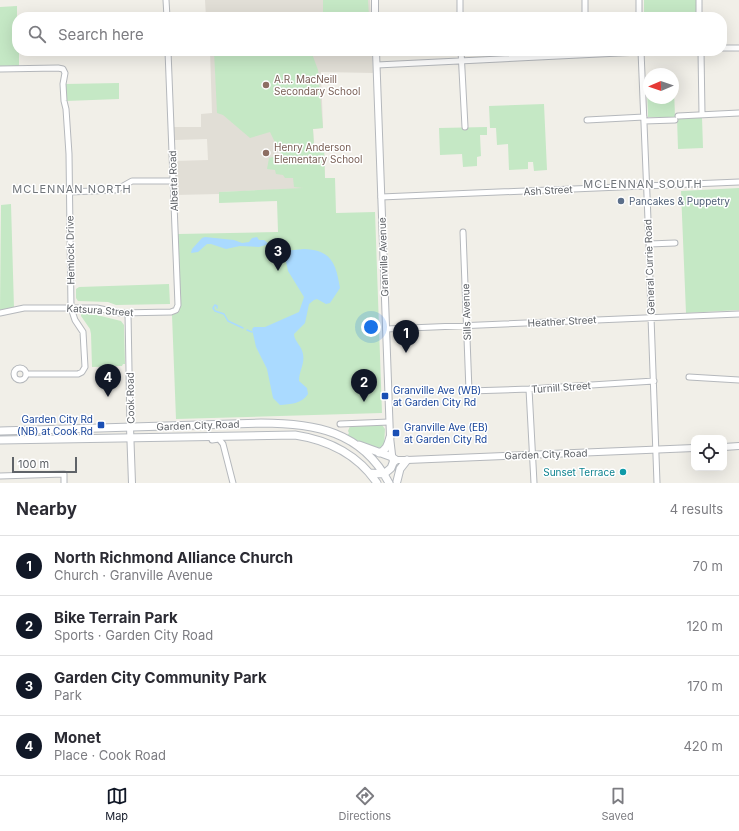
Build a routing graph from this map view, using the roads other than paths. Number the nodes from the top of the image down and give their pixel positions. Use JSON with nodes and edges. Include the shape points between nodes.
{"nodes":[{"id":1,"x":166,"y":0,"type":"edge"},
{"id":2,"x":374,"y":0,"type":"edge"},
{"id":3,"x":460,"y":0,"type":"edge"},
{"id":4,"x":585,"y":0,"type":"edge"},
{"id":5,"x":639,"y":0,"type":"edge"},
{"id":6,"x":699,"y":0,"type":"edge"},
{"id":7,"x":167,"y":12,"type":"edge"},
{"id":8,"x":375,"y":12,"type":"edge"},
{"id":9,"x":460,"y":12,"type":"edge"},
{"id":10,"x":586,"y":12,"type":"edge"},
{"id":11,"x":639,"y":12,"type":"edge"},
{"id":12,"x":699,"y":12,"type":"edge"},
{"id":13,"x":727,"y":48,"type":"edge"},
{"id":14,"x":739,"y":48,"type":"edge"},
{"id":15,"x":168,"y":56,"type":"edge"},
{"id":16,"x":376,"y":56,"type":"edge"},
{"id":17,"x":462,"y":56,"type":"edge"},
{"id":18,"x":533,"y":56,"type":"edge"},
{"id":19,"x":641,"y":56,"type":"edge"},
{"id":20,"x":701,"y":56,"type":"edge"},
{"id":21,"x":462,"y":60,"type":"junction"},
{"id":22,"x":377,"y":65,"type":"junction"},
{"id":23,"x":0,"y":69,"type":"edge"},
{"id":24,"x":739,"y":113,"type":"edge"},
{"id":25,"x":702,"y":114,"type":"junction"},
{"id":26,"x":644,"y":119,"type":"junction"},
{"id":27,"x":587,"y":120,"type":"dead end"},
{"id":28,"x":465,"y":127,"type":"dead end"},
{"id":29,"x":173,"y":181,"type":"junction"},
{"id":30,"x":739,"y":182,"type":"edge"},
{"id":31,"x":646,"y":185,"type":"junction"},
{"id":32,"x":70,"y":192,"type":"junction"},
{"id":33,"x":381,"y":197,"type":"junction"},
{"id":34,"x":463,"y":232,"type":"dead end"},
{"id":35,"x":675,"y":243,"type":"dead end"},
{"id":36,"x":649,"y":244,"type":"junction"},
{"id":37,"x":71,"y":308,"type":"junction"},
{"id":38,"x":176,"y":310,"type":"joint"},
{"id":39,"x":0,"y":313,"type":"edge"},
{"id":40,"x":128,"y":313,"type":"junction"},
{"id":41,"x":739,"y":314,"type":"edge"},
{"id":42,"x":650,"y":317,"type":"junction"},
{"id":43,"x":466,"y":326,"type":"junction"},
{"id":44,"x":386,"y":329,"type":"junction"},
{"id":45,"x":26,"y":374,"type":"dead end"},
{"id":46,"x":689,"y":377,"type":"dead end"},
{"id":47,"x":739,"y":380,"type":"edge"},
{"id":48,"x":654,"y":381,"type":"junction"},
{"id":49,"x":529,"y":389,"type":"junction"},
{"id":50,"x":469,"y":391,"type":"joint"},
{"id":51,"x":389,"y":422,"type":"junction"},
{"id":52,"x":340,"y":424,"type":"dead end"},
{"id":53,"x":130,"y":427,"type":"junction"},
{"id":54,"x":0,"y":431,"type":"edge"},
{"id":55,"x":390,"y":437,"type":"junction"},
{"id":56,"x":131,"y":438,"type":"junction"},
{"id":57,"x":180,"y":438,"type":"junction"},
{"id":58,"x":0,"y":440,"type":"edge"},
{"id":59,"x":351,"y":442,"type":"junction"},
{"id":60,"x":739,"y":446,"type":"edge"},
{"id":61,"x":727,"y":447,"type":"edge"},
{"id":62,"x":691,"y":448,"type":"edge"},
{"id":63,"x":656,"y":450,"type":"junction"},
{"id":64,"x":379,"y":452,"type":"junction"},
{"id":65,"x":533,"y":455,"type":"junction"},
{"id":66,"x":394,"y":460,"type":"junction"},
{"id":67,"x":407,"y":460,"type":"junction"},
{"id":68,"x":370,"y":473,"type":"junction"},
{"id":69,"x":382,"y":473,"type":"junction"},
{"id":70,"x":0,"y":476,"type":"edge"},
{"id":71,"x":397,"y":482,"type":"edge"},
{"id":72,"x":64,"y":483,"type":"edge"},
{"id":73,"x":132,"y":483,"type":"edge"},
{"id":74,"x":233,"y":483,"type":"edge"},
{"id":75,"x":377,"y":483,"type":"edge"},
{"id":76,"x":381,"y":483,"type":"edge"},
{"id":77,"x":388,"y":483,"type":"edge"},
{"id":78,"x":534,"y":483,"type":"edge"},
{"id":79,"x":657,"y":483,"type":"edge"}],
"edges":[{"from":1,"to":7,"type":"street"},
{"from":2,"to":8,"type":"street"},
{"from":3,"to":9,"type":"street"},
{"from":4,"to":10,"type":"street"},
{"from":5,"to":11,"type":"street"},
{"from":6,"to":12,"type":"street"},
{"from":13,"to":14,"type":"street"},
{"from":15,"to":29,"type":"street","name":"Alberta Road"},
{"from":16,"to":22,"type":"street","name":"Granville Avenue"},
{"from":17,"to":21,"type":"street"},
{"from":18,"to":21,"type":"street"},
{"from":19,"to":26,"type":"street","name":"General Currie Road"},
{"from":20,"to":25,"type":"street"},
{"from":21,"to":22,"type":"street"},
{"from":21,"to":28,"type":"street"},
{"from":22,"to":33,"type":"street","name":"Granville Avenue"},
{"from":23,"to":32,"type":"street","name":"Hemlock Drive","via":[[51,68],[62,69],[65,73],[63,89]]},
{"from":24,"to":25,"type":"street"},
{"from":25,"to":26,"type":"street"},
{"from":26,"to":27,"type":"street"},
{"from":26,"to":31,"type":"street","name":"General Currie Road"},
{"from":29,"to":32,"type":"street","via":[[132,181],[116,190]]},
{"from":29,"to":38,"type":"street","name":"Alberta Road","via":[[178,305]]},
{"from":30,"to":31,"type":"street","name":"Ash Street"},
{"from":31,"to":33,"type":"street","name":"Ash Street"},
{"from":31,"to":36,"type":"street","name":"General Currie Road"},
{"from":32,"to":37,"type":"street","name":"Hemlock Drive"},
{"from":33,"to":44,"type":"street","name":"Granville Avenue"},
{"from":34,"to":43,"type":"street","name":"Sills Avenue"},
{"from":35,"to":36,"type":"street"},
{"from":36,"to":42,"type":"street","name":"General Currie Road"},
{"from":37,"to":39,"type":"street","name":"Katsura Street","via":[[24,308]]},
{"from":37,"to":40,"type":"street","name":"Katsura Street","via":[[97,308]]},
{"from":37,"to":45,"type":"street","name":"Hemlock Drive","via":[[74,320],[83,332],[85,367],[82,372]]},
{"from":38,"to":40,"type":"street","name":"Katsura Street"},
{"from":40,"to":53,"type":"street","name":"Cook Road"},
{"from":41,"to":42,"type":"street","name":"Heather Street"},
{"from":42,"to":43,"type":"street","name":"Heather Street"},
{"from":42,"to":48,"type":"street","name":"General Currie Road"},
{"from":43,"to":44,"type":"street","name":"Heather Street"},
{"from":43,"to":50,"type":"street","name":"Sills Avenue"},
{"from":44,"to":51,"type":"street","name":"Granville Avenue"},
{"from":46,"to":47,"type":"street"},
{"from":48,"to":49,"type":"street","name":"Turnill Street"},
{"from":48,"to":63,"type":"street","name":"General Currie Road"},
{"from":49,"to":50,"type":"street","name":"Turnill Street"},
{"from":49,"to":65,"type":"street"},
{"from":51,"to":52,"type":"street"},
{"from":51,"to":55,"type":"street","name":"Granville Avenue"},
{"from":53,"to":54,"type":"main road","name":"Garden City Road"},
{"from":53,"to":56,"type":"street","name":"Cook Road"},
{"from":53,"to":59,"type":"main road","name":"Garden City Road","via":[[293,424],[320,428]]},
{"from":55,"to":64,"type":"main road","via":[[387,448]]},
{"from":55,"to":66,"type":"street","name":"Granville Avenue"},
{"from":56,"to":57,"type":"main road","name":"Garden City Road"},
{"from":56,"to":58,"type":"main road","name":"Garden City Road"},
{"from":56,"to":73,"type":"street","name":"Cook Road"},
{"from":57,"to":68,"type":"main road","name":"Garden City Road","via":[[305,436],[348,453]]},
{"from":57,"to":74,"type":"street","via":[[219,439],[225,450]]},
{"from":59,"to":64,"type":"main road"},
{"from":59,"to":69,"type":"main road","name":"Garden City Road","via":[[369,456]]},
{"from":60,"to":61,"type":"street"},
{"from":62,"to":63,"type":"street","name":"Garden City Road"},
{"from":63,"to":65,"type":"street","name":"Garden City Road"},
{"from":63,"to":79,"type":"street","name":"General Currie Road"},
{"from":64,"to":66,"type":"main road"},
{"from":65,"to":67,"type":"street","name":"Garden City Road"},
{"from":65,"to":78,"type":"street"},
{"from":66,"to":67,"type":"street","name":"Garden City Road"},
{"from":66,"to":69,"type":"main road","via":[[391,468]]},
{"from":66,"to":71,"type":"main road"},
{"from":67,"to":71,"type":"main road","via":[[400,469]]},
{"from":68,"to":69,"type":"main road"},
{"from":68,"to":75,"type":"main road"},
{"from":69,"to":76,"type":"main road","via":[[379,478]]},
{"from":69,"to":77,"type":"main road"},
{"from":70,"to":72,"type":"street","via":[[64,474]]}]}
